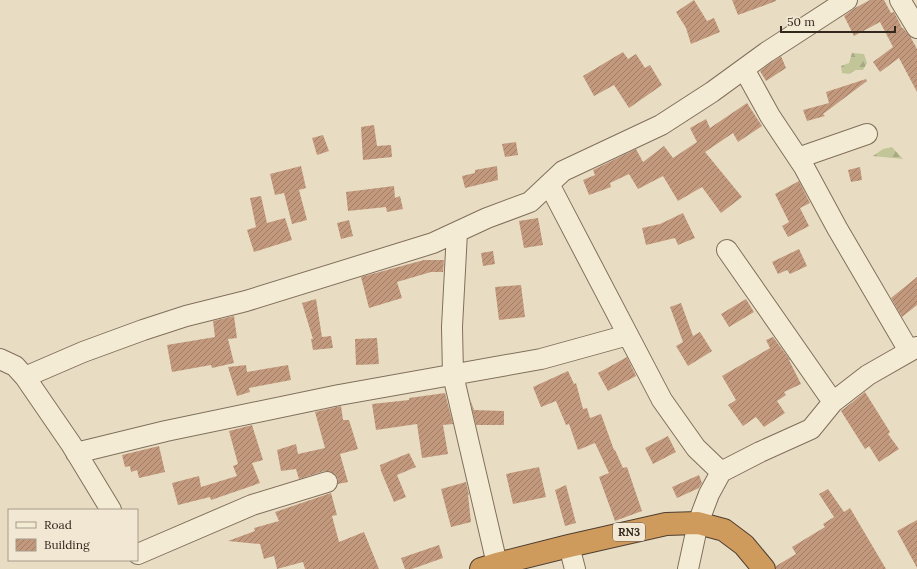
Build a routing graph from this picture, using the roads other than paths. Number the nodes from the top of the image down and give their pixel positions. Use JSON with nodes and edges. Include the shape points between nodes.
{"nodes":[{"id":1,"x":847,"y":0,"type":"edge"},
{"id":2,"x":900,"y":0,"type":"edge"},
{"id":3,"x":917,"y":28,"type":"edge"},
{"id":4,"x":744,"y":69,"type":"junction"},
{"id":5,"x":867,"y":134,"type":"dead end"},
{"id":6,"x":798,"y":158,"type":"junction"},
{"id":7,"x":549,"y":184,"type":"junction"},
{"id":8,"x":457,"y":232,"type":"junction"},
{"id":9,"x":727,"y":250,"type":"dead end"},
{"id":10,"x":628,"y":335,"type":"junction"},
{"id":11,"x":913,"y":349,"type":"edge"},
{"id":12,"x":0,"y":359,"type":"edge"},
{"id":13,"x":453,"y":375,"type":"junction"},
{"id":14,"x":25,"y":377,"type":"junction"},
{"id":15,"x":833,"y":402,"type":"junction"},
{"id":16,"x":76,"y":453,"type":"junction"},
{"id":17,"x":721,"y":472,"type":"junction"},
{"id":18,"x":327,"y":482,"type":"dead end"},
{"id":19,"x":110,"y":509,"type":"edge"},
{"id":20,"x":698,"y":523,"type":"junction"},
{"id":21,"x":570,"y":546,"type":"junction"},
{"id":22,"x":141,"y":559,"type":"edge"},
{"id":23,"x":489,"y":566,"type":"edge"},
{"id":24,"x":575,"y":569,"type":"edge"},
{"id":25,"x":688,"y":569,"type":"edge"},
{"id":26,"x":764,"y":569,"type":"edge"}],
"edges":[{"from":1,"to":4,"type":"street"},
{"from":2,"to":3,"type":"street"},
{"from":4,"to":6,"type":"street","via":[[770,116]]},
{"from":4,"to":7,"type":"street","via":[[661,125],[563,171]]},
{"from":5,"to":6,"type":"street"},
{"from":6,"to":11,"type":"street","via":[[837,228]]},
{"from":7,"to":8,"type":"street","via":[[530,202]]},
{"from":7,"to":10,"type":"street"},
{"from":8,"to":13,"type":"street","via":[[452,327]]},
{"from":8,"to":14,"type":"street","via":[[433,243],[143,330],[82,352]]},
{"from":9,"to":15,"type":"street"},
{"from":10,"to":13,"type":"street","via":[[541,359]]},
{"from":10,"to":17,"type":"street","via":[[662,400],[696,448]]},
{"from":11,"to":15,"type":"street","via":[[868,375]]},
{"from":12,"to":14,"type":"street","via":[[16,366]]},
{"from":13,"to":16,"type":"street","via":[[325,398],[166,431]]},
{"from":13,"to":23,"type":"street"},
{"from":14,"to":16,"type":"street"},
{"from":15,"to":17,"type":"street","via":[[811,429]]},
{"from":16,"to":19,"type":"street"},
{"from":17,"to":20,"type":"street"},
{"from":18,"to":22,"type":"street","via":[[252,505]]},
{"from":20,"to":21,"type":"highway","number":"RN3","via":[[666,524]]},
{"from":20,"to":25,"type":"street"},
{"from":20,"to":26,"type":"highway","number":"RN3","via":[[724,530],[744,545]]},
{"from":21,"to":23,"type":"highway","number":"RN3"},
{"from":21,"to":24,"type":"street"}]}
